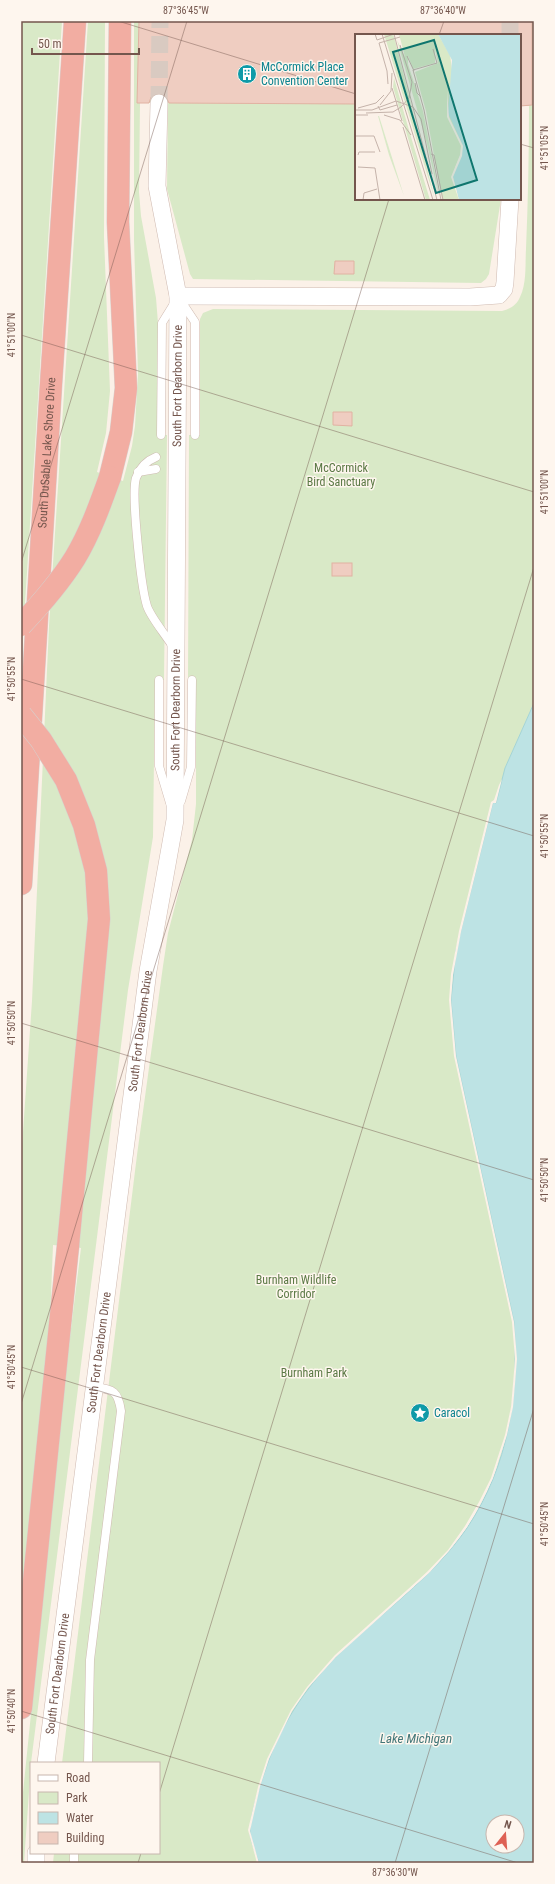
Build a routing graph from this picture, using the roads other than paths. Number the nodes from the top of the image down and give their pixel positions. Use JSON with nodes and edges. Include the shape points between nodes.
{"nodes":[{"id":1,"x":75,"y":21,"type":"edge"},
{"id":2,"x":120,"y":21,"type":"edge"},
{"id":3,"x":159,"y":103,"type":"tunnel mouth"},
{"id":4,"x":510,"y":200,"type":"edge"},
{"id":5,"x":178,"y":296,"type":"junction"},
{"id":6,"x":161,"y":435,"type":"dead end"},
{"id":7,"x":195,"y":435,"type":"dead end"},
{"id":8,"x":156,"y":456,"type":"dead end"},
{"id":9,"x":156,"y":469,"type":"dead end"},
{"id":10,"x":138,"y":472,"type":"junction"},
{"id":11,"x":21,"y":625,"type":"edge"},
{"id":12,"x":176,"y":651,"type":"junction"},
{"id":13,"x":159,"y":680,"type":"dead end"},
{"id":14,"x":192,"y":680,"type":"dead end"},
{"id":15,"x":21,"y":715,"type":"edge"},
{"id":16,"x":175,"y":820,"type":"junction"},
{"id":17,"x":21,"y":884,"type":"edge"},
{"id":18,"x":95,"y":1387,"type":"junction"},
{"id":19,"x":21,"y":1708,"type":"edge"},
{"id":20,"x":46,"y":1762,"type":"edge"},
{"id":21,"x":88,"y":1762,"type":"edge"}],
"edges":[{"from":1,"to":17,"type":"highway","name":"South DuSable Lake Shore Drive"},
{"from":2,"to":11,"type":"highway","bridge":true,"via":[[118,222],[126,388],[121,432],[98,512],[74,559],[49,594]]},
{"from":3,"to":5,"type":"street","name":"South Fort Dearborn Drive","via":[[157,186]]},
{"from":4,"to":5,"type":"street","via":[[505,282],[504,289],[499,295]]},
{"from":5,"to":6,"type":"lane","via":[[162,323]]},
{"from":5,"to":7,"type":"lane","via":[[194,322]]},
{"from":5,"to":12,"type":"street","name":"South Fort Dearborn Drive"},
{"from":8,"to":10,"type":"lane","via":[[146,461]]},
{"from":9,"to":10,"type":"lane"},
{"from":10,"to":12,"type":"lane","via":[[135,489],[142,584],[147,607]]},
{"from":12,"to":16,"type":"street","name":"South Fort Dearborn Drive"},
{"from":13,"to":16,"type":"lane","via":[[159,766]]},
{"from":14,"to":16,"type":"lane","via":[[191,767]]},
{"from":15,"to":19,"type":"highway","bridge":true,"via":[[41,740],[66,780],[84,825],[96,871],[99,918]]},
{"from":16,"to":18,"type":"street","name":"South Fort Dearborn Drive","via":[[148,971]]},
{"from":18,"to":20,"type":"street","name":"South Fort Dearborn Drive"},
{"from":18,"to":21,"type":"lane","via":[[115,1392],[121,1411],[90,1660]]}]}
